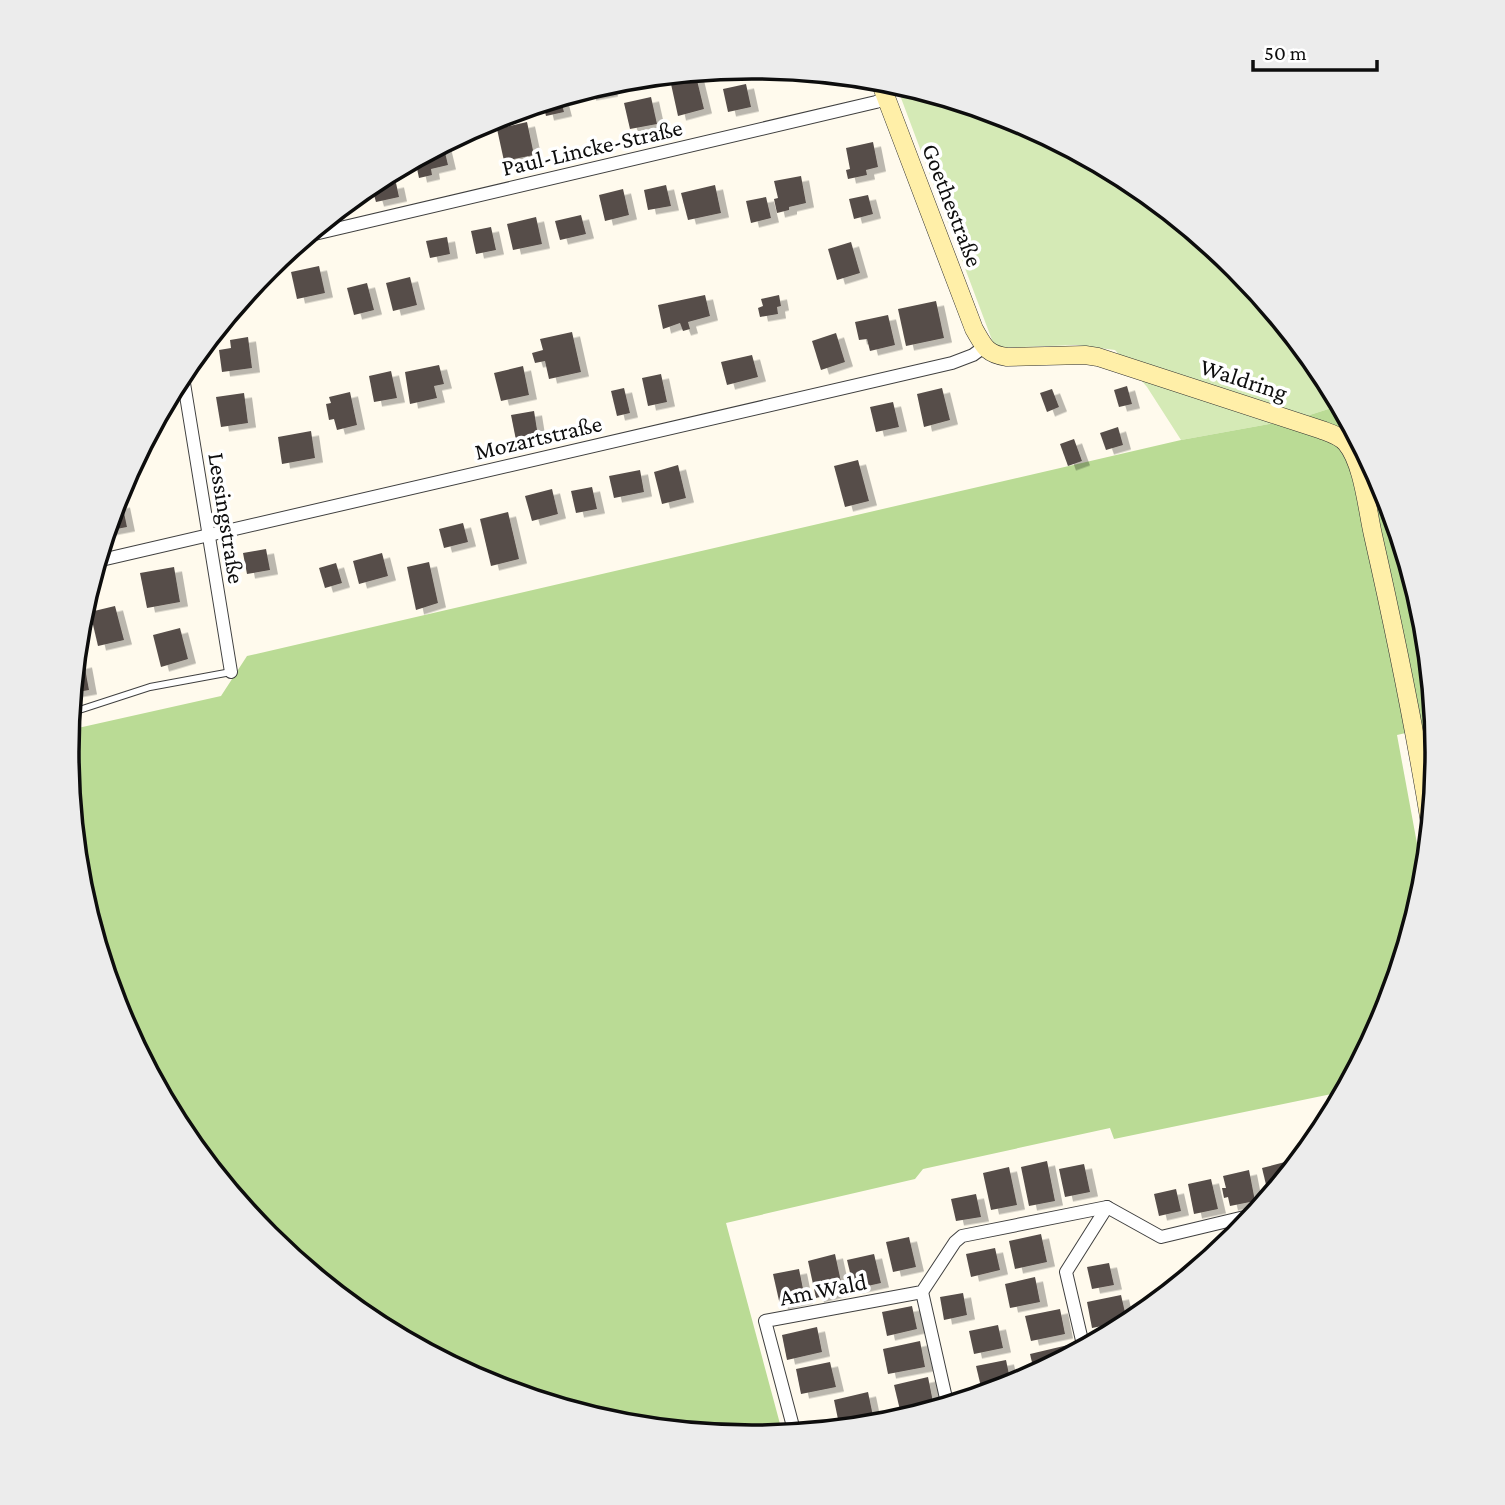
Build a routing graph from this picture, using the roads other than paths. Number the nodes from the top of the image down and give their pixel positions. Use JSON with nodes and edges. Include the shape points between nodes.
{"nodes":[{"id":1,"x":885,"y":92,"type":"edge"},
{"id":2,"x":887,"y":98,"type":"junction"},
{"id":3,"x":326,"y":231,"type":"edge"},
{"id":4,"x":984,"y":347,"type":"junction"},
{"id":5,"x":185,"y":390,"type":"edge"},
{"id":6,"x":208,"y":535,"type":"junction"},
{"id":7,"x":108,"y":558,"type":"edge"},
{"id":8,"x":232,"y":672,"type":"joint"},
{"id":9,"x":80,"y":710,"type":"edge"},
{"id":10,"x":1425,"y":791,"type":"edge"},
{"id":11,"x":1107,"y":1207,"type":"junction"},
{"id":12,"x":1239,"y":1218,"type":"edge"},
{"id":13,"x":922,"y":1292,"type":"junction"},
{"id":14,"x":1082,"y":1340,"type":"edge"},
{"id":15,"x":945,"y":1397,"type":"edge"},
{"id":16,"x":793,"y":1425,"type":"edge"}],
"edges":[{"from":1,"to":2,"type":"street","name":"Goethestraße"},
{"from":2,"to":3,"type":"street","name":"Paul-Lincke-Straße"},
{"from":2,"to":4,"type":"street","name":"Goethestraße"},
{"from":4,"to":6,"type":"street","name":"Mozartstraße","via":[[952,363]]},
{"from":4,"to":10,"type":"street","name":"Waldring","via":[[1007,357],[1098,357],[1322,430],[1346,443],[1362,486]]},
{"from":5,"to":6,"type":"street","name":"Lessingstraße"},
{"from":6,"to":7,"type":"street","name":"Mozartstraße"},
{"from":6,"to":8,"type":"street","name":"Lessingstraße"},
{"from":8,"to":9,"type":"lane","via":[[150,687]]},
{"from":11,"to":12,"type":"street","via":[[1161,1237]]},
{"from":11,"to":13,"type":"street","via":[[962,1236]]},
{"from":11,"to":14,"type":"street","via":[[1066,1272]]},
{"from":13,"to":15,"type":"street"},
{"from":13,"to":16,"type":"street","name":"Am Wald","via":[[765,1321]]}]}
